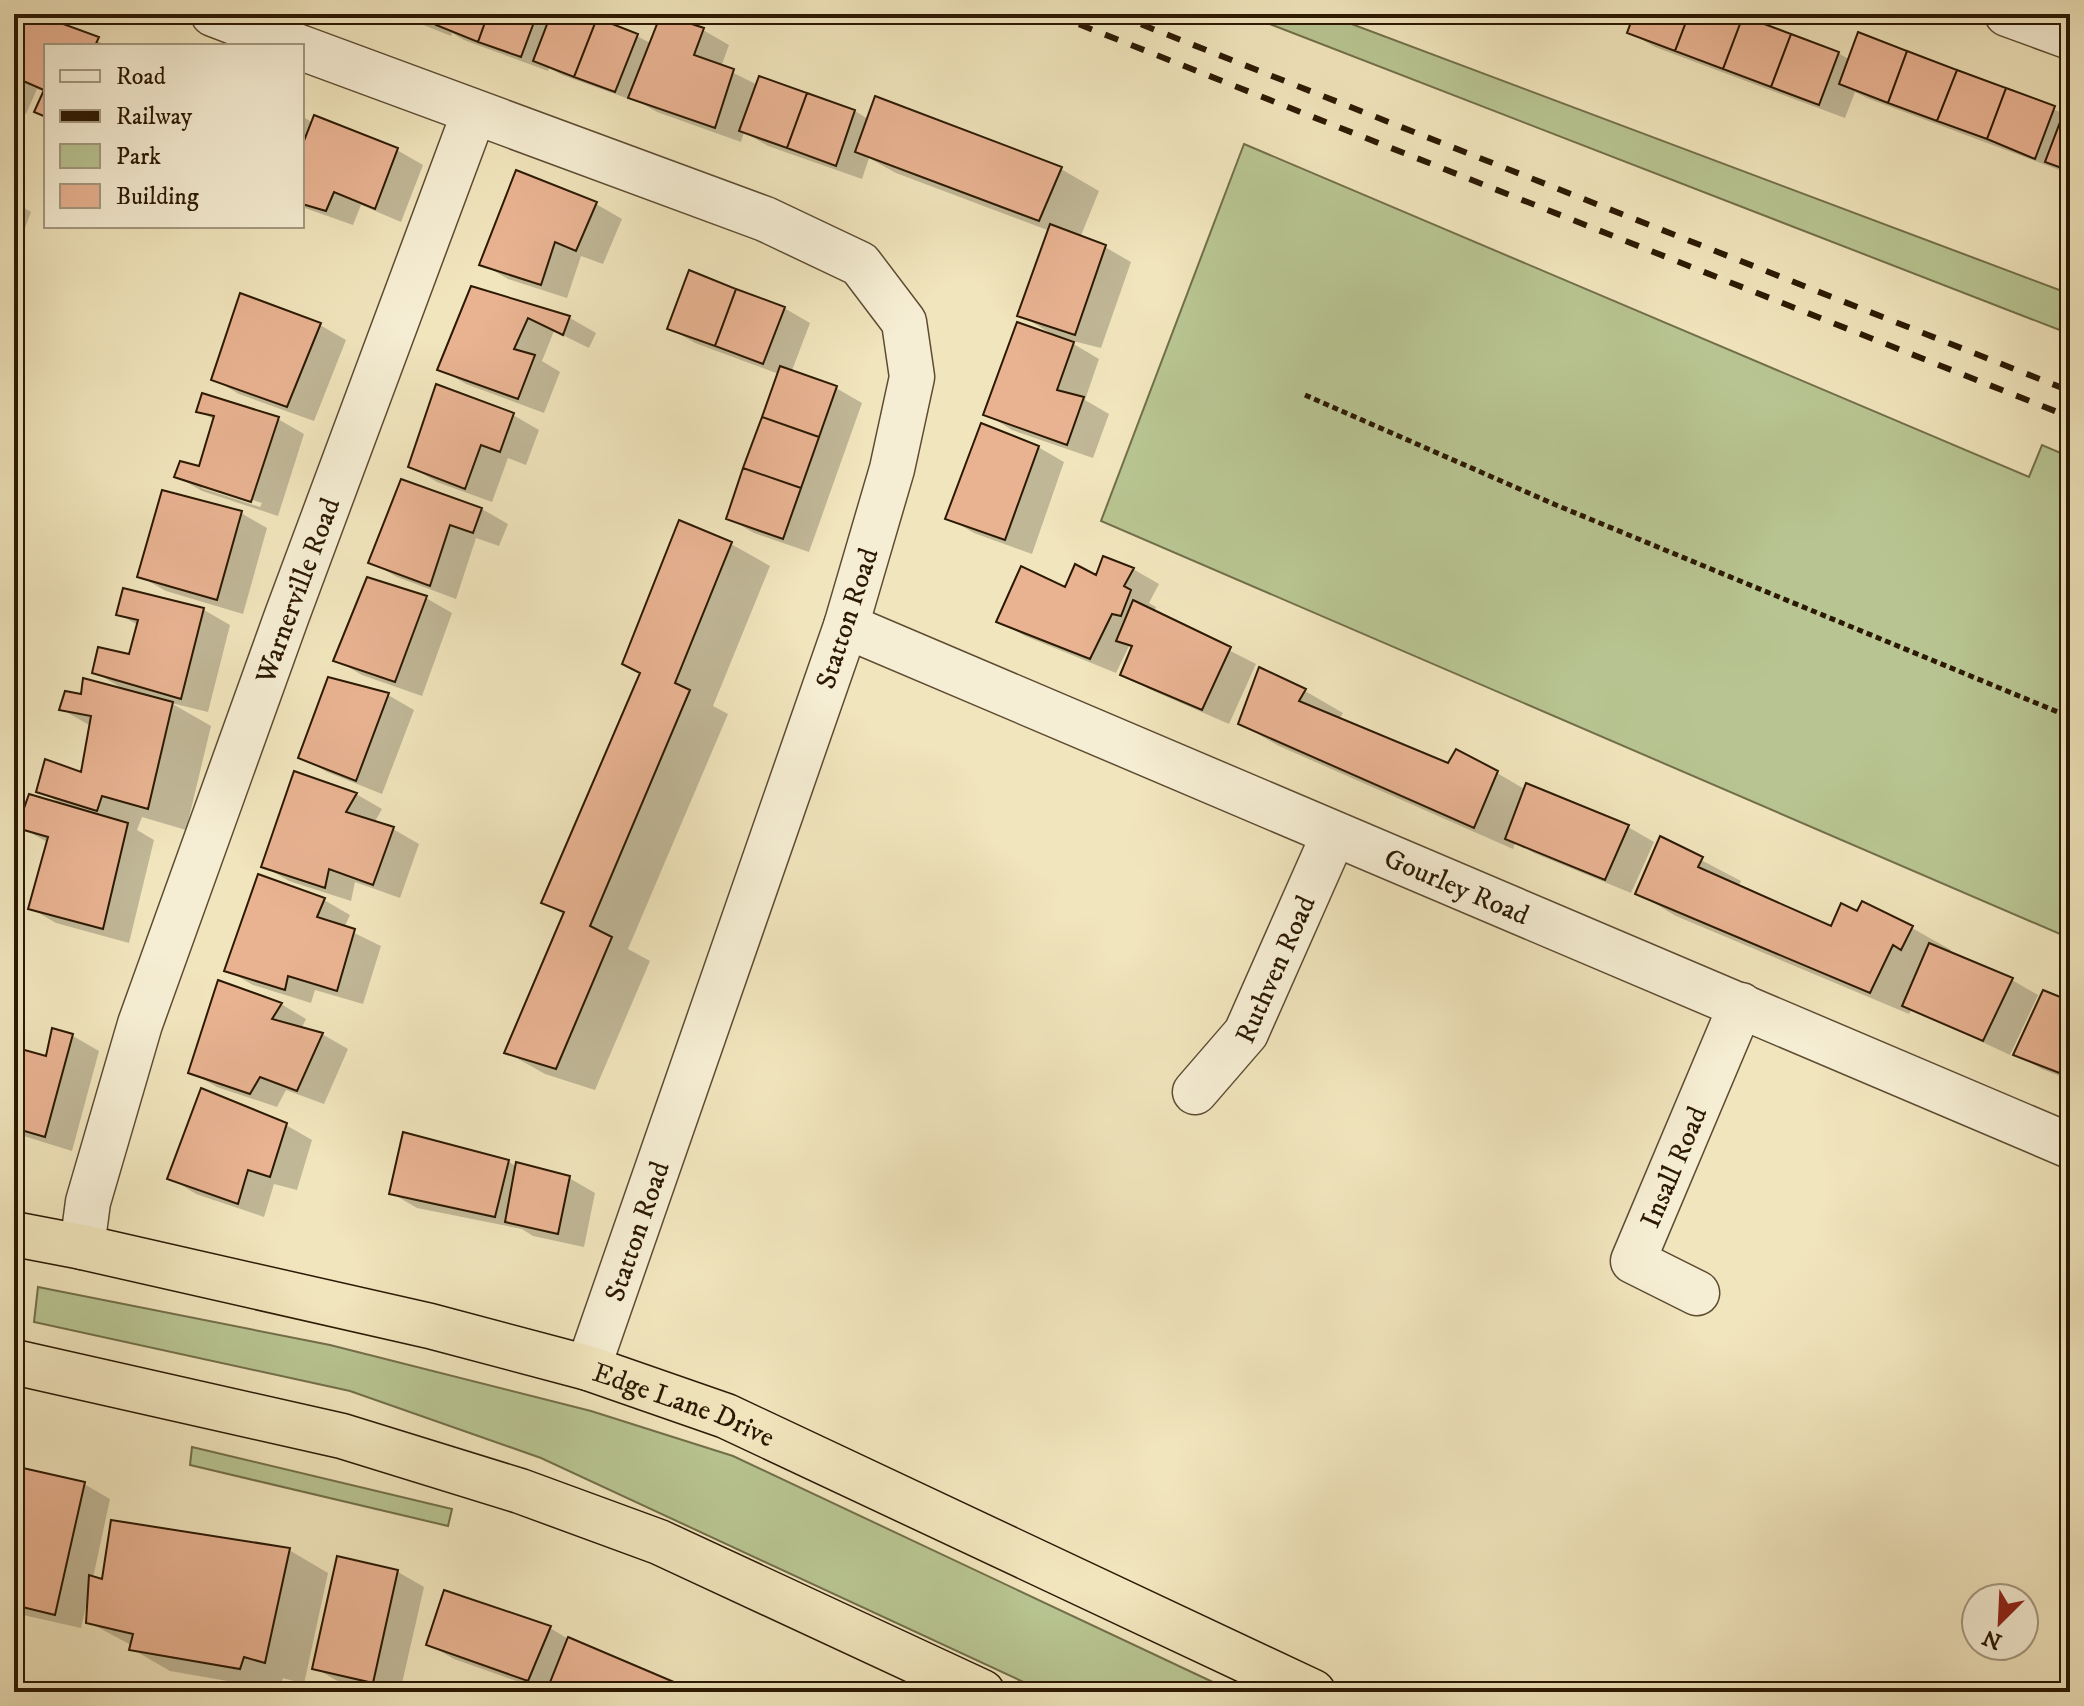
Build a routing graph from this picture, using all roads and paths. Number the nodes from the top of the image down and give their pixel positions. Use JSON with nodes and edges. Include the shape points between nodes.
{"nodes":[{"id":1,"x":213,"y":14,"type":"edge"},
{"id":2,"x":2007,"y":14,"type":"edge"},
{"id":3,"x":2070,"y":37,"type":"edge"},
{"id":4,"x":292,"y":44,"type":"edge"},
{"id":5,"x":304,"y":49,"type":"edge"},
{"id":6,"x":474,"y":113,"type":"junction"},
{"id":7,"x":1305,"y":395,"type":"dead end"},
{"id":8,"x":846,"y":626,"type":"junction"},
{"id":9,"x":2070,"y":717,"type":"edge"},
{"id":10,"x":1334,"y":834,"type":"junction"},
{"id":11,"x":1741,"y":1005,"type":"junction"},
{"id":12,"x":1195,"y":1092,"type":"dead end"},
{"id":13,"x":2070,"y":1146,"type":"edge"},
{"id":14,"x":14,"y":1234,"type":"edge"},
{"id":15,"x":82,"y":1247,"type":"junction"},
{"id":16,"x":1697,"y":1293,"type":"dead end"},
{"id":17,"x":14,"y":1362,"type":"edge"},
{"id":18,"x":588,"y":1368,"type":"junction"},
{"id":19,"x":982,"y":1692,"type":"edge"},
{"id":20,"x":1313,"y":1692,"type":"edge"}],
"edges":[{"from":1,"to":4,"type":"street"},
{"from":2,"to":3,"type":"street"},
{"from":5,"to":6,"type":"street"},
{"from":6,"to":8,"type":"street","name":"Statton Road","via":[[765,219],[860,264],[904,322],[912,377],[892,469]]},
{"from":6,"to":15,"type":"street","name":"Warnerville Road","via":[[140,1024],[88,1202]]},
{"from":7,"to":9,"type":"path","via":[[1570,511]]},
{"from":8,"to":10,"type":"street","name":"Gourley Road"},
{"from":8,"to":18,"type":"street","name":"Statton Road"},
{"from":10,"to":11,"type":"street","name":"Gourley Road"},
{"from":10,"to":12,"type":"street","name":"Ruthven Road","via":[[1246,1033]]},
{"from":11,"to":13,"type":"street","name":"Gourley Road"},
{"from":11,"to":16,"type":"street","name":"Insall Road","via":[[1633,1261]]},
{"from":14,"to":15,"type":"highway","name":"Edge Lane Drive"},
{"from":15,"to":18,"type":"highway","name":"Edge Lane Drive","via":[[430,1326]]},
{"from":17,"to":19,"type":"highway","via":[[342,1436],[520,1491],[659,1542]]},
{"from":18,"to":20,"type":"highway","name":"Edge Lane Drive","via":[[726,1416]]}]}
